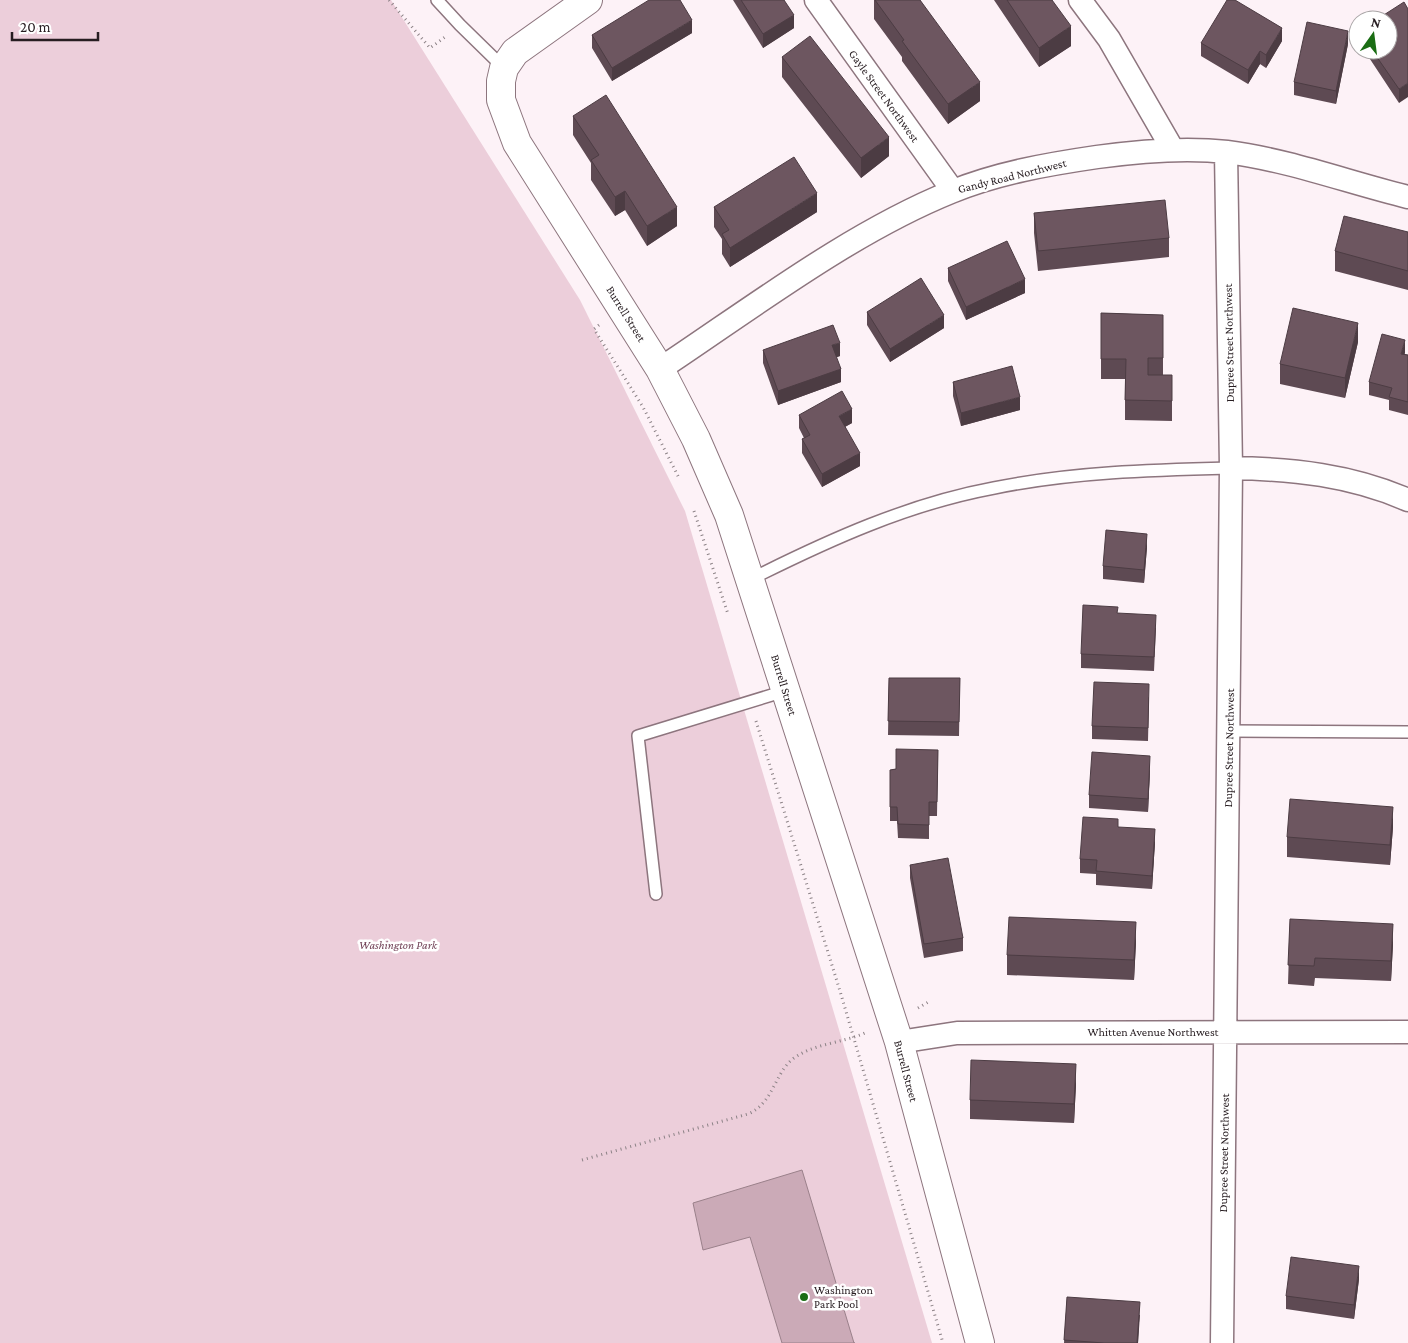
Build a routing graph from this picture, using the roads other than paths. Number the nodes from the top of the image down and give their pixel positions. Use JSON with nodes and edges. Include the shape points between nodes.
{"nodes":[{"id":1,"x":438,"y":0,"type":"edge"},
{"id":2,"x":588,"y":0,"type":"edge"},
{"id":3,"x":816,"y":0,"type":"edge"},
{"id":4,"x":1080,"y":0,"type":"edge"},
{"id":5,"x":504,"y":68,"type":"junction"},
{"id":6,"x":1173,"y":150,"type":"junction"},
{"id":7,"x":1226,"y":152,"type":"junction"},
{"id":8,"x":952,"y":191,"type":"junction"},
{"id":9,"x":1408,"y":197,"type":"edge"},
{"id":10,"x":660,"y":369,"type":"junction"},
{"id":11,"x":1232,"y":468,"type":"junction"},
{"id":12,"x":1408,"y":500,"type":"edge"},
{"id":13,"x":751,"y":579,"type":"junction"},
{"id":14,"x":786,"y":691,"type":"junction"},
{"id":15,"x":1230,"y":730,"type":"junction"},
{"id":16,"x":1408,"y":732,"type":"edge"},
{"id":17,"x":656,"y":894,"type":"dead end"},
{"id":18,"x":895,"y":1031,"type":"junction"},
{"id":19,"x":1226,"y":1031,"type":"junction"},
{"id":20,"x":1408,"y":1032,"type":"edge"},
{"id":21,"x":980,"y":1343,"type":"edge"},
{"id":22,"x":1222,"y":1343,"type":"edge"}],
"edges":[{"from":1,"to":5,"type":"lane"},
{"from":2,"to":5,"type":"street","via":[[515,52]]},
{"from":3,"to":8,"type":"street","name":"Gayle Street Northwest"},
{"from":4,"to":6,"type":"street","via":[[1109,39]]},
{"from":5,"to":10,"type":"street","name":"Burrell Street","via":[[500,81],[501,100],[517,143]]},
{"from":6,"to":7,"type":"street","name":"Gandy Road Northwest"},
{"from":6,"to":8,"type":"street","name":"Gandy Road Northwest","via":[[1057,162]]},
{"from":7,"to":9,"type":"street","name":"Gandy Road Northwest","via":[[1308,168]]},
{"from":7,"to":11,"type":"street","name":"Dupree Street Northwest"},
{"from":8,"to":10,"type":"street","name":"Gandy Road Northwest","via":[[845,246]]},
{"from":10,"to":13,"type":"street","name":"Burrell Street","via":[[722,498]]},
{"from":11,"to":12,"type":"street","via":[[1288,469],[1337,476]]},
{"from":11,"to":13,"type":"lane","via":[[1054,478],[993,488],[876,522],[819,544]]},
{"from":11,"to":15,"type":"street","name":"Dupree Street Northwest"},
{"from":13,"to":14,"type":"street","name":"Burrell Street"},
{"from":14,"to":17,"type":"lane","via":[[638,736]]},
{"from":14,"to":18,"type":"street","name":"Burrell Street"},
{"from":15,"to":16,"type":"lane"},
{"from":15,"to":19,"type":"street","name":"Dupree Street Northwest"},
{"from":18,"to":19,"type":"street","name":"Whitten Avenue Northwest"},
{"from":18,"to":21,"type":"street","name":"Burrell Street"},
{"from":19,"to":20,"type":"street","name":"Whitten Avenue Northwest"},
{"from":19,"to":22,"type":"street","name":"Dupree Street Northwest"}]}
